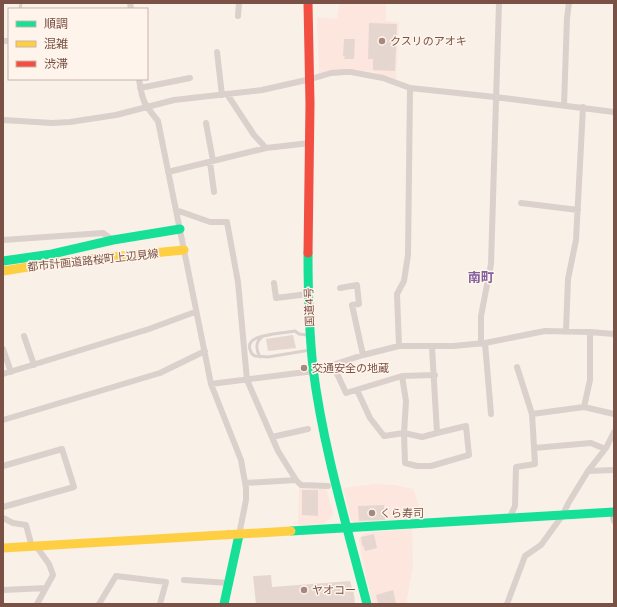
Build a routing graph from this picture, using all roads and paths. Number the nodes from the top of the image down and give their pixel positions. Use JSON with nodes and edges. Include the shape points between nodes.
{"nodes":[{"id":1,"x":239,"y":3,"type":"edge"},
{"id":2,"x":308,"y":3,"type":"edge"},
{"id":3,"x":499,"y":3,"type":"edge"},
{"id":4,"x":569,"y":3,"type":"edge"},
{"id":5,"x":238,"y":16,"type":"dead end"},
{"id":6,"x":217,"y":52,"type":"dead end"},
{"id":7,"x":190,"y":78,"type":"dead end"},
{"id":8,"x":139,"y":80,"type":"edge"},
{"id":9,"x":311,"y":80,"type":"junction"},
{"id":10,"x":140,"y":88,"type":"junction"},
{"id":11,"x":410,"y":88,"type":"junction"},
{"id":12,"x":224,"y":95,"type":"junction"},
{"id":13,"x":495,"y":97,"type":"junction"},
{"id":14,"x":564,"y":105,"type":"junction"},
{"id":15,"x":146,"y":106,"type":"junction"},
{"id":16,"x":583,"y":108,"type":"junction"},
{"id":17,"x":614,"y":112,"type":"edge"},
{"id":18,"x":3,"y":120,"type":"edge"},
{"id":19,"x":206,"y":123,"type":"dead end"},
{"id":20,"x":310,"y":143,"type":"junction"},
{"id":21,"x":266,"y":148,"type":"junction"},
{"id":22,"x":212,"y":161,"type":"junction"},
{"id":23,"x":168,"y":172,"type":"junction"},
{"id":24,"x":214,"y":192,"type":"dead end"},
{"id":25,"x":521,"y":203,"type":"dead end"},
{"id":26,"x":176,"y":210,"type":"junction"},
{"id":27,"x":578,"y":210,"type":"junction"},
{"id":28,"x":180,"y":229,"type":"junction"},
{"id":29,"x":3,"y":240,"type":"edge"},
{"id":30,"x":113,"y":240,"type":"junction"},
{"id":31,"x":184,"y":250,"type":"junction"},
{"id":32,"x":3,"y":261,"type":"edge"},
{"id":33,"x":3,"y":271,"type":"edge"},
{"id":34,"x":274,"y":283,"type":"dead end"},
{"id":35,"x":340,"y":288,"type":"dead end"},
{"id":36,"x":308,"y":294,"type":"junction"},
{"id":37,"x":195,"y":312,"type":"junction"},
{"id":38,"x":566,"y":331,"type":"junction"},
{"id":39,"x":590,"y":332,"type":"junction"},
{"id":40,"x":310,"y":334,"type":"junction"},
{"id":41,"x":614,"y":334,"type":"edge"},
{"id":42,"x":24,"y":336,"type":"dead end"},
{"id":43,"x":263,"y":336,"type":"junction"},
{"id":44,"x":483,"y":342,"type":"junction"},
{"id":45,"x":399,"y":346,"type":"junction"},
{"id":46,"x":432,"y":347,"type":"junction"},
{"id":47,"x":3,"y":349,"type":"edge"},
{"id":48,"x":312,"y":350,"type":"junction"},
{"id":49,"x":204,"y":351,"type":"junction"},
{"id":50,"x":363,"y":356,"type":"junction"},
{"id":51,"x":260,"y":357,"type":"junction"},
{"id":52,"x":34,"y":365,"type":"junction"},
{"id":53,"x":333,"y":365,"type":"junction"},
{"id":54,"x":517,"y":367,"type":"dead end"},
{"id":55,"x":314,"y":371,"type":"junction"},
{"id":56,"x":11,"y":372,"type":"junction"},
{"id":57,"x":3,"y":374,"type":"edge"},
{"id":58,"x":434,"y":375,"type":"junction"},
{"id":59,"x":402,"y":376,"type":"junction"},
{"id":60,"x":247,"y":380,"type":"junction"},
{"id":61,"x":211,"y":384,"type":"junction"},
{"id":62,"x":357,"y":390,"type":"junction"},
{"id":63,"x":584,"y":407,"type":"junction"},
{"id":64,"x":491,"y":414,"type":"dead end"},
{"id":65,"x":532,"y":414,"type":"junction"},
{"id":66,"x":614,"y":414,"type":"edge"},
{"id":67,"x":3,"y":420,"type":"edge"},
{"id":68,"x":308,"y":429,"type":"dead end"},
{"id":69,"x":614,"y":432,"type":"edge"},
{"id":70,"x":404,"y":433,"type":"junction"},
{"id":71,"x":437,"y":433,"type":"junction"},
{"id":72,"x":272,"y":437,"type":"junction"},
{"id":73,"x":534,"y":448,"type":"junction"},
{"id":74,"x":605,"y":449,"type":"junction"},
{"id":75,"x":3,"y":466,"type":"edge"},
{"id":76,"x":614,"y":470,"type":"edge"},
{"id":77,"x":588,"y":471,"type":"junction"},
{"id":78,"x":296,"y":480,"type":"junction"},
{"id":79,"x":245,"y":483,"type":"junction"},
{"id":80,"x":328,"y":486,"type":"dead end"},
{"id":81,"x":3,"y":507,"type":"edge"},
{"id":82,"x":613,"y":515,"type":"edge"},
{"id":83,"x":562,"y":516,"type":"junction"},
{"id":84,"x":3,"y":518,"type":"edge"},
{"id":85,"x":509,"y":519,"type":"junction"},
{"id":86,"x":347,"y":529,"type":"junction"},
{"id":87,"x":239,"y":535,"type":"junction"},
{"id":88,"x":34,"y":547,"type":"junction"},
{"id":89,"x":3,"y":548,"type":"edge"},
{"id":90,"x":184,"y":580,"type":"dead end"},
{"id":91,"x":229,"y":583,"type":"junction"},
{"id":92,"x":46,"y":588,"type":"junction"},
{"id":93,"x":3,"y":590,"type":"edge"},
{"id":94,"x":100,"y":603,"type":"edge"},
{"id":95,"x":37,"y":604,"type":"edge"},
{"id":96,"x":108,"y":604,"type":"edge"},
{"id":97,"x":160,"y":604,"type":"edge"},
{"id":98,"x":224,"y":604,"type":"edge"},
{"id":99,"x":367,"y":604,"type":"edge"},
{"id":100,"x":507,"y":604,"type":"edge"}],
"edges":[{"from":1,"to":5,"type":"street"},
{"from":2,"to":9,"type":"main road","name":"国道4号"},
{"from":3,"to":13,"type":"street"},
{"from":4,"to":14,"type":"street"},
{"from":6,"to":12,"type":"street"},
{"from":7,"to":10,"type":"street"},
{"from":8,"to":10,"type":"street"},
{"from":9,"to":11,"type":"street","via":[[331,73],[351,72],[383,78]]},
{"from":9,"to":12,"type":"street"},
{"from":9,"to":20,"type":"main road","name":"国道4号"},
{"from":10,"to":15,"type":"street"},
{"from":11,"to":13,"type":"street"},
{"from":11,"to":45,"type":"street","via":[[408,255],[404,280],[397,294]]},
{"from":12,"to":15,"type":"street","via":[[174,100]]},
{"from":12,"to":21,"type":"street"},
{"from":13,"to":14,"type":"street"},
{"from":13,"to":44,"type":"street","via":[[491,264],[481,316]]},
{"from":14,"to":16,"type":"street"},
{"from":15,"to":18,"type":"street","via":[[116,115],[70,122]]},
{"from":15,"to":23,"type":"street","via":[[158,121]]},
{"from":16,"to":17,"type":"street"},
{"from":16,"to":27,"type":"street"},
{"from":19,"to":22,"type":"street"},
{"from":20,"to":21,"type":"street"},
{"from":20,"to":36,"type":"main road","name":"国道4号"},
{"from":21,"to":22,"type":"street"},
{"from":22,"to":23,"type":"street"},
{"from":22,"to":24,"type":"street"},
{"from":23,"to":26,"type":"street"},
{"from":25,"to":27,"type":"street"},
{"from":26,"to":28,"type":"street"},
{"from":26,"to":60,"type":"street","via":[[210,222],[227,222],[238,282]]},
{"from":27,"to":38,"type":"street","via":[[576,240],[567,290]]},
{"from":28,"to":30,"type":"main road","name":"都市計画道路桜町上辺見線"},
{"from":28,"to":31,"type":"street"},
{"from":29,"to":30,"type":"street","via":[[103,233]]},
{"from":30,"to":32,"type":"main road","name":"都市計画道路桜町上辺見線"},
{"from":31,"to":33,"type":"main road","name":"都市計画道路桜町上辺見線","via":[[59,262]]},
{"from":31,"to":37,"type":"street"},
{"from":34,"to":36,"type":"street","via":[[276,298]]},
{"from":35,"to":50,"type":"street","via":[[357,285],[360,304],[352,305]]},
{"from":36,"to":40,"type":"main road","name":"国道4号"},
{"from":37,"to":49,"type":"street"},
{"from":37,"to":52,"type":"street"},
{"from":38,"to":39,"type":"street"},
{"from":38,"to":44,"type":"street","via":[[545,331]]},
{"from":39,"to":41,"type":"street"},
{"from":39,"to":63,"type":"street","via":[[590,380]]},
{"from":40,"to":43,"type":"lane","via":[[299,334],[295,331]]},
{"from":40,"to":48,"type":"main road","name":"国道4号"},
{"from":42,"to":52,"type":"street"},
{"from":43,"to":51,"type":"lane","via":[[257,344]]},
{"from":43,"to":51,"type":"lane","via":[[250,342],[249,347],[252,354]]},
{"from":44,"to":46,"type":"street"},
{"from":44,"to":64,"type":"street"},
{"from":45,"to":46,"type":"street"},
{"from":45,"to":50,"type":"street"},
{"from":46,"to":58,"type":"street"},
{"from":47,"to":56,"type":"street"},
{"from":48,"to":51,"type":"lane"},
{"from":48,"to":55,"type":"main road","name":"国道4号"},
{"from":49,"to":61,"type":"street"},
{"from":49,"to":67,"type":"street","via":[[160,373]]},
{"from":50,"to":53,"type":"street"},
{"from":52,"to":56,"type":"street"},
{"from":53,"to":55,"type":"street"},
{"from":53,"to":62,"type":"street","via":[[346,393]]},
{"from":54,"to":65,"type":"street"},
{"from":55,"to":60,"type":"street"},
{"from":55,"to":86,"type":"main road","name":"国道4号","via":[[326,446]]},
{"from":56,"to":57,"type":"street"},
{"from":58,"to":59,"type":"street"},
{"from":58,"to":71,"type":"street"},
{"from":59,"to":62,"type":"street"},
{"from":59,"to":70,"type":"street","via":[[406,401]]},
{"from":60,"to":61,"type":"street"},
{"from":60,"to":72,"type":"street"},
{"from":61,"to":79,"type":"street","via":[[241,460]]},
{"from":62,"to":70,"type":"street","via":[[370,418],[384,436]]},
{"from":63,"to":65,"type":"street"},
{"from":63,"to":66,"type":"street"},
{"from":65,"to":73,"type":"street"},
{"from":68,"to":72,"type":"street"},
{"from":69,"to":74,"type":"street"},
{"from":70,"to":71,"type":"street","via":[[422,437]]},
{"from":70,"to":71,"type":"street","via":[[405,463],[431,466],[469,455],[466,426]]},
{"from":72,"to":78,"type":"street"},
{"from":73,"to":74,"type":"street","via":[[591,443]]},
{"from":73,"to":85,"type":"street","via":[[535,464],[516,467],[515,506]]},
{"from":74,"to":77,"type":"street"},
{"from":75,"to":81,"type":"street","via":[[62,449],[74,487]]},
{"from":76,"to":77,"type":"street"},
{"from":77,"to":83,"type":"street"},
{"from":78,"to":79,"type":"street"},
{"from":78,"to":80,"type":"street","via":[[301,485]]},
{"from":79,"to":87,"type":"street","via":[[246,500]]},
{"from":82,"to":83,"type":"main road"},
{"from":83,"to":85,"type":"main road"},
{"from":83,"to":100,"type":"street","via":[[541,545],[525,556]]},
{"from":84,"to":88,"type":"street","via":[[26,525]]},
{"from":85,"to":86,"type":"main road"},
{"from":86,"to":87,"type":"main road"},
{"from":86,"to":99,"type":"main road","name":"国道4号"},
{"from":87,"to":88,"type":"main road"},
{"from":87,"to":91,"type":"main road"},
{"from":88,"to":89,"type":"main road"},
{"from":88,"to":92,"type":"street","via":[[50,564],[53,575]]},
{"from":90,"to":91,"type":"street"},
{"from":91,"to":98,"type":"main road"},
{"from":92,"to":93,"type":"street"},
{"from":92,"to":95,"type":"street"},
{"from":94,"to":96,"type":"street"},
{"from":94,"to":97,"type":"street","via":[[116,576],[166,582]]}]}
